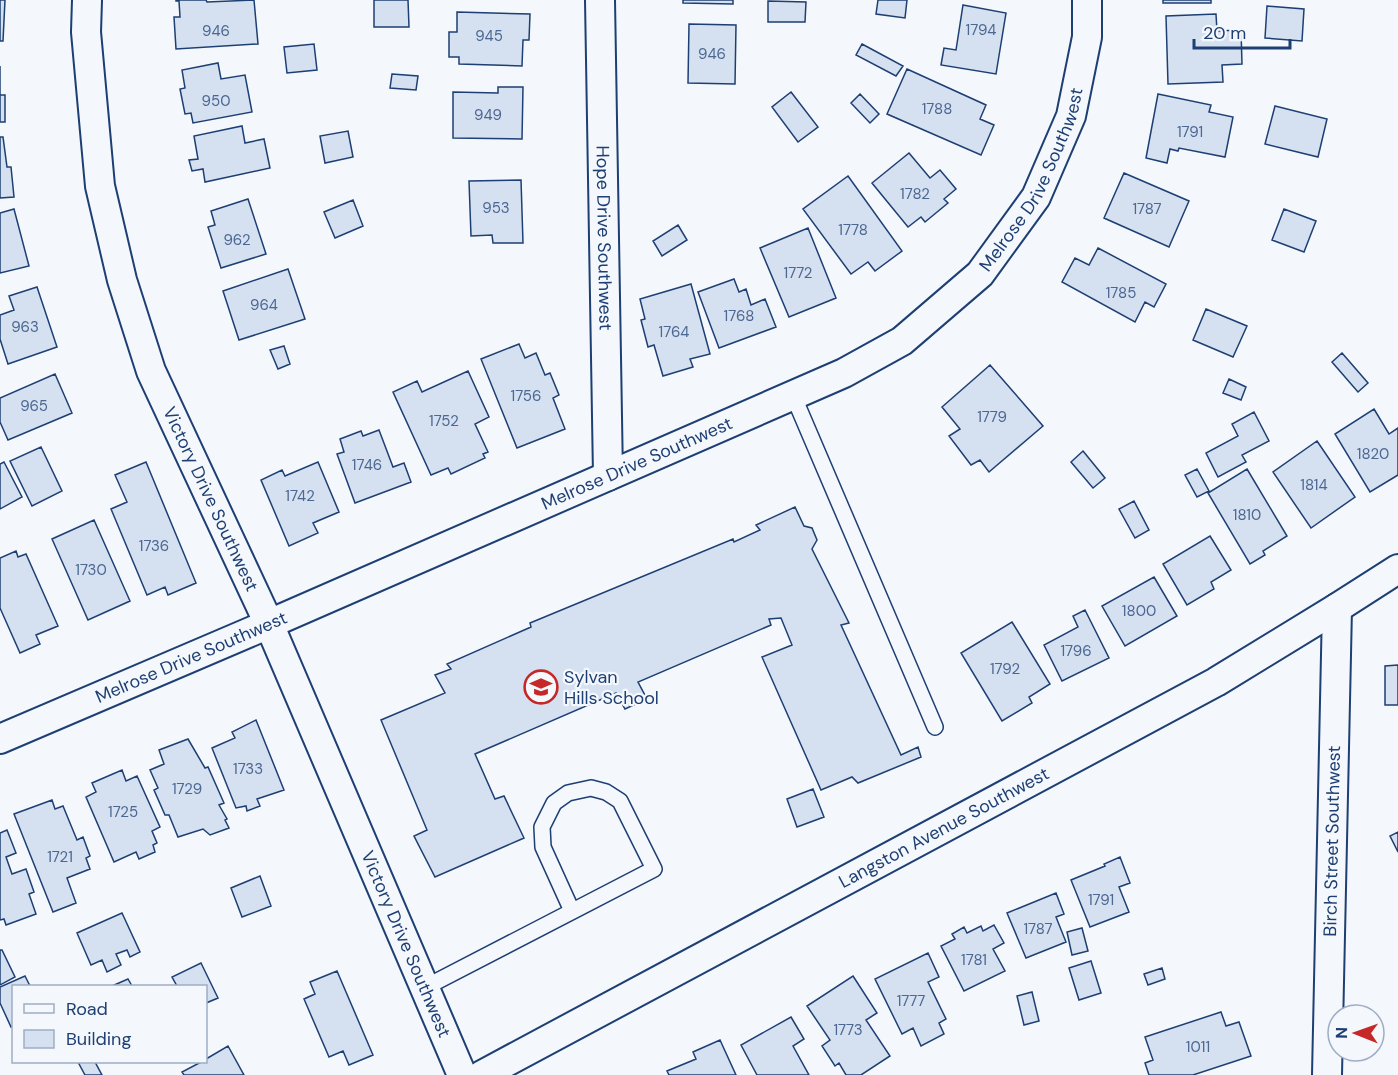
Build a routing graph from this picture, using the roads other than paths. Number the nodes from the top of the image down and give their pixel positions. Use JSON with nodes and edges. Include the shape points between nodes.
{"nodes":[{"id":1,"x":87,"y":0,"type":"edge"},
{"id":2,"x":600,"y":0,"type":"edge"},
{"id":3,"x":1087,"y":0,"type":"edge"},
{"id":4,"x":793,"y":395,"type":"junction"},
{"id":5,"x":608,"y":476,"type":"junction"},
{"id":6,"x":1398,"y":569,"type":"edge"},
{"id":7,"x":1337,"y":608,"type":"junction"},
{"id":8,"x":269,"y":624,"type":"junction"},
{"id":9,"x":935,"y":727,"type":"dead end"},
{"id":10,"x":0,"y":739,"type":"edge"},
{"id":11,"x":572,"y":911,"type":"junction"},
{"id":12,"x":424,"y":988,"type":"junction"},
{"id":13,"x":462,"y":1075,"type":"edge"},
{"id":14,"x":482,"y":1075,"type":"edge"},
{"id":15,"x":1327,"y":1075,"type":"edge"}],
"edges":[{"from":1,"to":8,"type":"street","name":"Victory Drive Southwest","via":[[86,32],[100,186],[122,280],[152,371]]},
{"from":2,"to":5,"type":"street","name":"Hope Drive Southwest"},
{"from":3,"to":4,"type":"street","name":"Melrose Drive Southwest","via":[[1087,37],[1071,116],[1036,197],[980,274],[902,341]]},
{"from":4,"to":5,"type":"street","name":"Melrose Drive Southwest"},
{"from":4,"to":9,"type":"lane"},
{"from":5,"to":8,"type":"street","name":"Melrose Drive Southwest"},
{"from":6,"to":7,"type":"street","name":"Langston Avenue Southwest"},
{"from":7,"to":14,"type":"street","name":"Langston Avenue Southwest","via":[[1216,682]]},
{"from":7,"to":15,"type":"street","name":"Birch Street Southwest"},
{"from":8,"to":10,"type":"street","name":"Melrose Drive Southwest"},
{"from":8,"to":12,"type":"street","name":"Victory Drive Southwest"},
{"from":11,"to":11,"type":"lane","via":[[654,868],[620,801],[591,788],[568,793],[554,803],[542,827],[543,847]]},
{"from":11,"to":12,"type":"lane"},
{"from":12,"to":13,"type":"street","name":"Victory Drive Southwest"}]}
